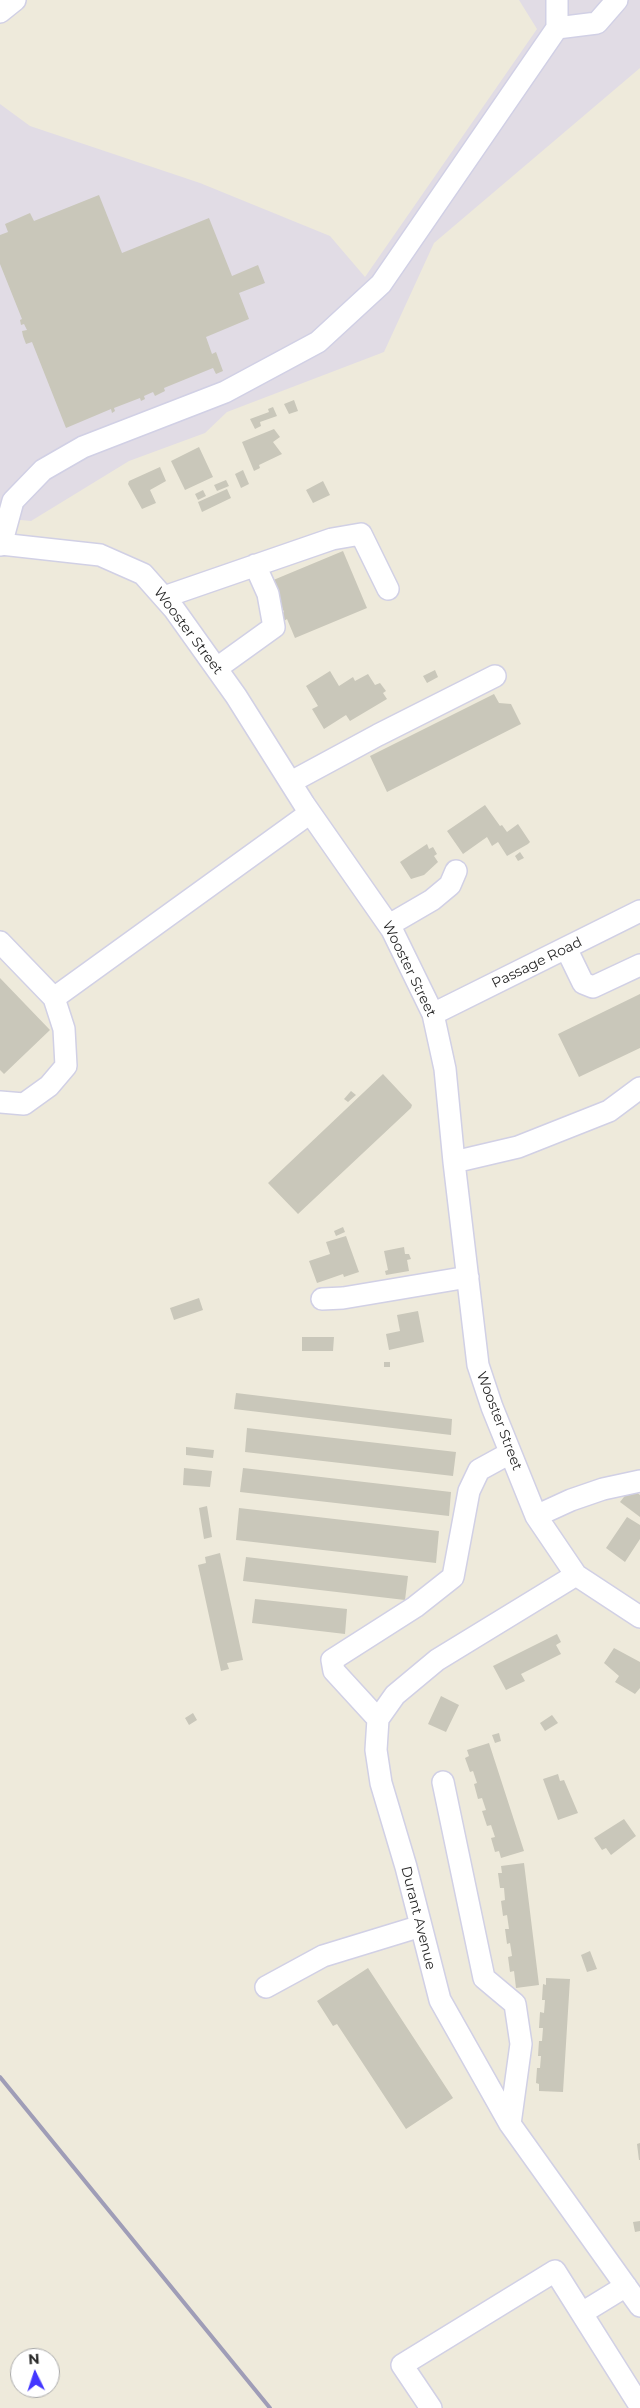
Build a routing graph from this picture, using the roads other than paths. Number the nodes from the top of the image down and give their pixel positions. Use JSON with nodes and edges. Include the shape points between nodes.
{"nodes":[{"id":1,"x":15,"y":0,"type":"edge"},
{"id":2,"x":557,"y":0,"type":"edge"},
{"id":3,"x":617,"y":0,"type":"edge"},
{"id":4,"x":0,"y":12,"type":"edge"},
{"id":5,"x":557,"y":28,"type":"junction"},
{"id":6,"x":0,"y":544,"type":"edge"},
{"id":7,"x":255,"y":565,"type":"junction"},
{"id":8,"x":388,"y":589,"type":"dead end"},
{"id":9,"x":164,"y":597,"type":"junction"},
{"id":10,"x":217,"y":668,"type":"junction"},
{"id":11,"x":495,"y":676,"type":"dead end"},
{"id":12,"x":291,"y":782,"type":"junction"},
{"id":13,"x":310,"y":813,"type":"junction"},
{"id":14,"x":456,"y":871,"type":"dead end"},
{"id":15,"x":640,"y":911,"type":"edge"},
{"id":16,"x":389,"y":925,"type":"junction"},
{"id":17,"x":0,"y":942,"type":"edge"},
{"id":18,"x":566,"y":948,"type":"junction"},
{"id":19,"x":640,"y":966,"type":"edge"},
{"id":20,"x":54,"y":998,"type":"junction"},
{"id":21,"x":433,"y":1014,"type":"junction"},
{"id":22,"x":640,"y":1088,"type":"edge"},
{"id":23,"x":0,"y":1102,"type":"edge"},
{"id":24,"x":454,"y":1162,"type":"junction"},
{"id":25,"x":468,"y":1277,"type":"junction"},
{"id":26,"x":322,"y":1299,"type":"dead end"},
{"id":27,"x":510,"y":1453,"type":"junction"},
{"id":28,"x":640,"y":1481,"type":"edge"},
{"id":29,"x":536,"y":1516,"type":"junction"},
{"id":30,"x":576,"y":1575,"type":"junction"},
{"id":31,"x":640,"y":1617,"type":"edge"},
{"id":32,"x":378,"y":1719,"type":"junction"},
{"id":33,"x":443,"y":1782,"type":"dead end"},
{"id":34,"x":421,"y":1926,"type":"junction"},
{"id":35,"x":266,"y":1986,"type":"dead end"},
{"id":36,"x":510,"y":2124,"type":"junction"},
{"id":37,"x":626,"y":2286,"type":"junction"},
{"id":38,"x":640,"y":2306,"type":"edge"},
{"id":39,"x":582,"y":2314,"type":"junction"},
{"id":40,"x":640,"y":2406,"type":"edge"},
{"id":41,"x":431,"y":2408,"type":"edge"}],
"edges":[{"from":1,"to":4,"type":"street"},
{"from":2,"to":5,"type":"street"},
{"from":3,"to":5,"type":"street","via":[[597,23]]},
{"from":5,"to":6,"type":"street","via":[[381,284],[309,347],[225,392],[83,447],[43,470],[14,502]]},
{"from":6,"to":9,"type":"street","name":"Wooster Street","via":[[100,555],[144,574]]},
{"from":7,"to":8,"type":"street","via":[[332,539],[361,534]]},
{"from":7,"to":9,"type":"street"},
{"from":7,"to":10,"type":"street","via":[[268,594],[274,627]]},
{"from":9,"to":10,"type":"street","name":"Wooster Street"},
{"from":10,"to":12,"type":"street","name":"Wooster Street"},
{"from":11,"to":12,"type":"street"},
{"from":12,"to":13,"type":"street","name":"Wooster Street"},
{"from":13,"to":16,"type":"street","name":"Wooster Street"},
{"from":13,"to":20,"type":"street"},
{"from":14,"to":16,"type":"street","via":[[450,885],[432,900]]},
{"from":15,"to":18,"type":"street","name":"Passage Road"},
{"from":16,"to":21,"type":"street","name":"Wooster Street"},
{"from":17,"to":20,"type":"street"},
{"from":18,"to":19,"type":"street","via":[[583,983],[593,987]]},
{"from":18,"to":21,"type":"street","name":"Passage Road"},
{"from":20,"to":23,"type":"street","via":[[64,1029],[66,1066],[50,1086],[24,1104]]},
{"from":21,"to":24,"type":"street","name":"Wooster Street","via":[[446,1069]]},
{"from":22,"to":24,"type":"street","via":[[609,1111],[518,1148]]},
{"from":24,"to":25,"type":"street","name":"Wooster Street"},
{"from":25,"to":26,"type":"street"},
{"from":25,"to":27,"type":"street","name":"Wooster Street","via":[[478,1365]]},
{"from":27,"to":29,"type":"street","name":"Wooster Street"},
{"from":27,"to":32,"type":"street","via":[[479,1470],[472,1484],[453,1578],[416,1607],[332,1660],[334,1671]]},
{"from":28,"to":29,"type":"street","via":[[603,1489]]},
{"from":29,"to":30,"type":"street","name":"Wooster Street"},
{"from":30,"to":31,"type":"street","name":"Wooster Street"},
{"from":30,"to":32,"type":"street","via":[[437,1660],[395,1695]]},
{"from":32,"to":34,"type":"street","name":"Durant Avenue","via":[[376,1750],[381,1783]]},
{"from":33,"to":36,"type":"street","via":[[484,1978],[515,2004],[521,2044]]},
{"from":34,"to":35,"type":"street","via":[[323,1956]]},
{"from":34,"to":36,"type":"street","name":"Durant Avenue","via":[[440,2000]]},
{"from":36,"to":37,"type":"street","name":"Durant Avenue"},
{"from":37,"to":38,"type":"street","name":"Durant Avenue"},
{"from":37,"to":39,"type":"street"},
{"from":39,"to":40,"type":"street"},
{"from":39,"to":41,"type":"street","via":[[555,2271],[402,2365]]}]}
